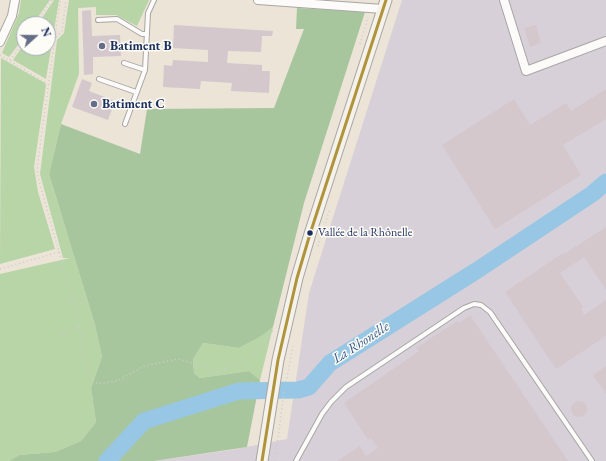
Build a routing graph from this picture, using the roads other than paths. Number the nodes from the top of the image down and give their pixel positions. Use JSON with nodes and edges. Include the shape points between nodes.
{"nodes":[{"id":1,"x":15,"y":0,"type":"edge"},
{"id":2,"x":154,"y":0,"type":"edge"},
{"id":3,"x":258,"y":0,"type":"edge"},
{"id":4,"x":504,"y":0,"type":"edge"},
{"id":5,"x":299,"y":1,"type":"edge"},
{"id":6,"x":384,"y":4,"type":"edge"},
{"id":7,"x":98,"y":20,"type":"dead end"},
{"id":8,"x":147,"y":34,"type":"junction"},
{"id":9,"x":606,"y":41,"type":"edge"},
{"id":10,"x":0,"y":42,"type":"edge"},
{"id":11,"x":124,"y":63,"type":"dead end"},
{"id":12,"x":145,"y":70,"type":"junction"},
{"id":13,"x":100,"y":79,"type":"dead end"},
{"id":14,"x":136,"y":92,"type":"junction"},
{"id":15,"x":125,"y":124,"type":"dead end"},
{"id":16,"x":262,"y":461,"type":"edge"},
{"id":17,"x":296,"y":461,"type":"edge"},
{"id":18,"x":592,"y":461,"type":"edge"}],
"edges":[{"from":1,"to":10,"type":"street","via":[[12,16]]},
{"from":2,"to":8,"type":"lane","via":[[148,13]]},
{"from":3,"to":5,"type":"street"},
{"from":4,"to":9,"type":"street","via":[[526,71]]},
{"from":5,"to":6,"type":"street"},
{"from":6,"to":16,"type":"street","via":[[310,234],[284,330]]},
{"from":7,"to":8,"type":"lane","via":[[117,19],[142,34]]},
{"from":8,"to":12,"type":"lane"},
{"from":11,"to":12,"type":"lane"},
{"from":12,"to":14,"type":"lane"},
{"from":13,"to":14,"type":"lane"},
{"from":14,"to":15,"type":"lane"},
{"from":17,"to":18,"type":"lane","via":[[322,414],[343,390],[464,308],[474,304],[481,305],[490,312]]}]}
